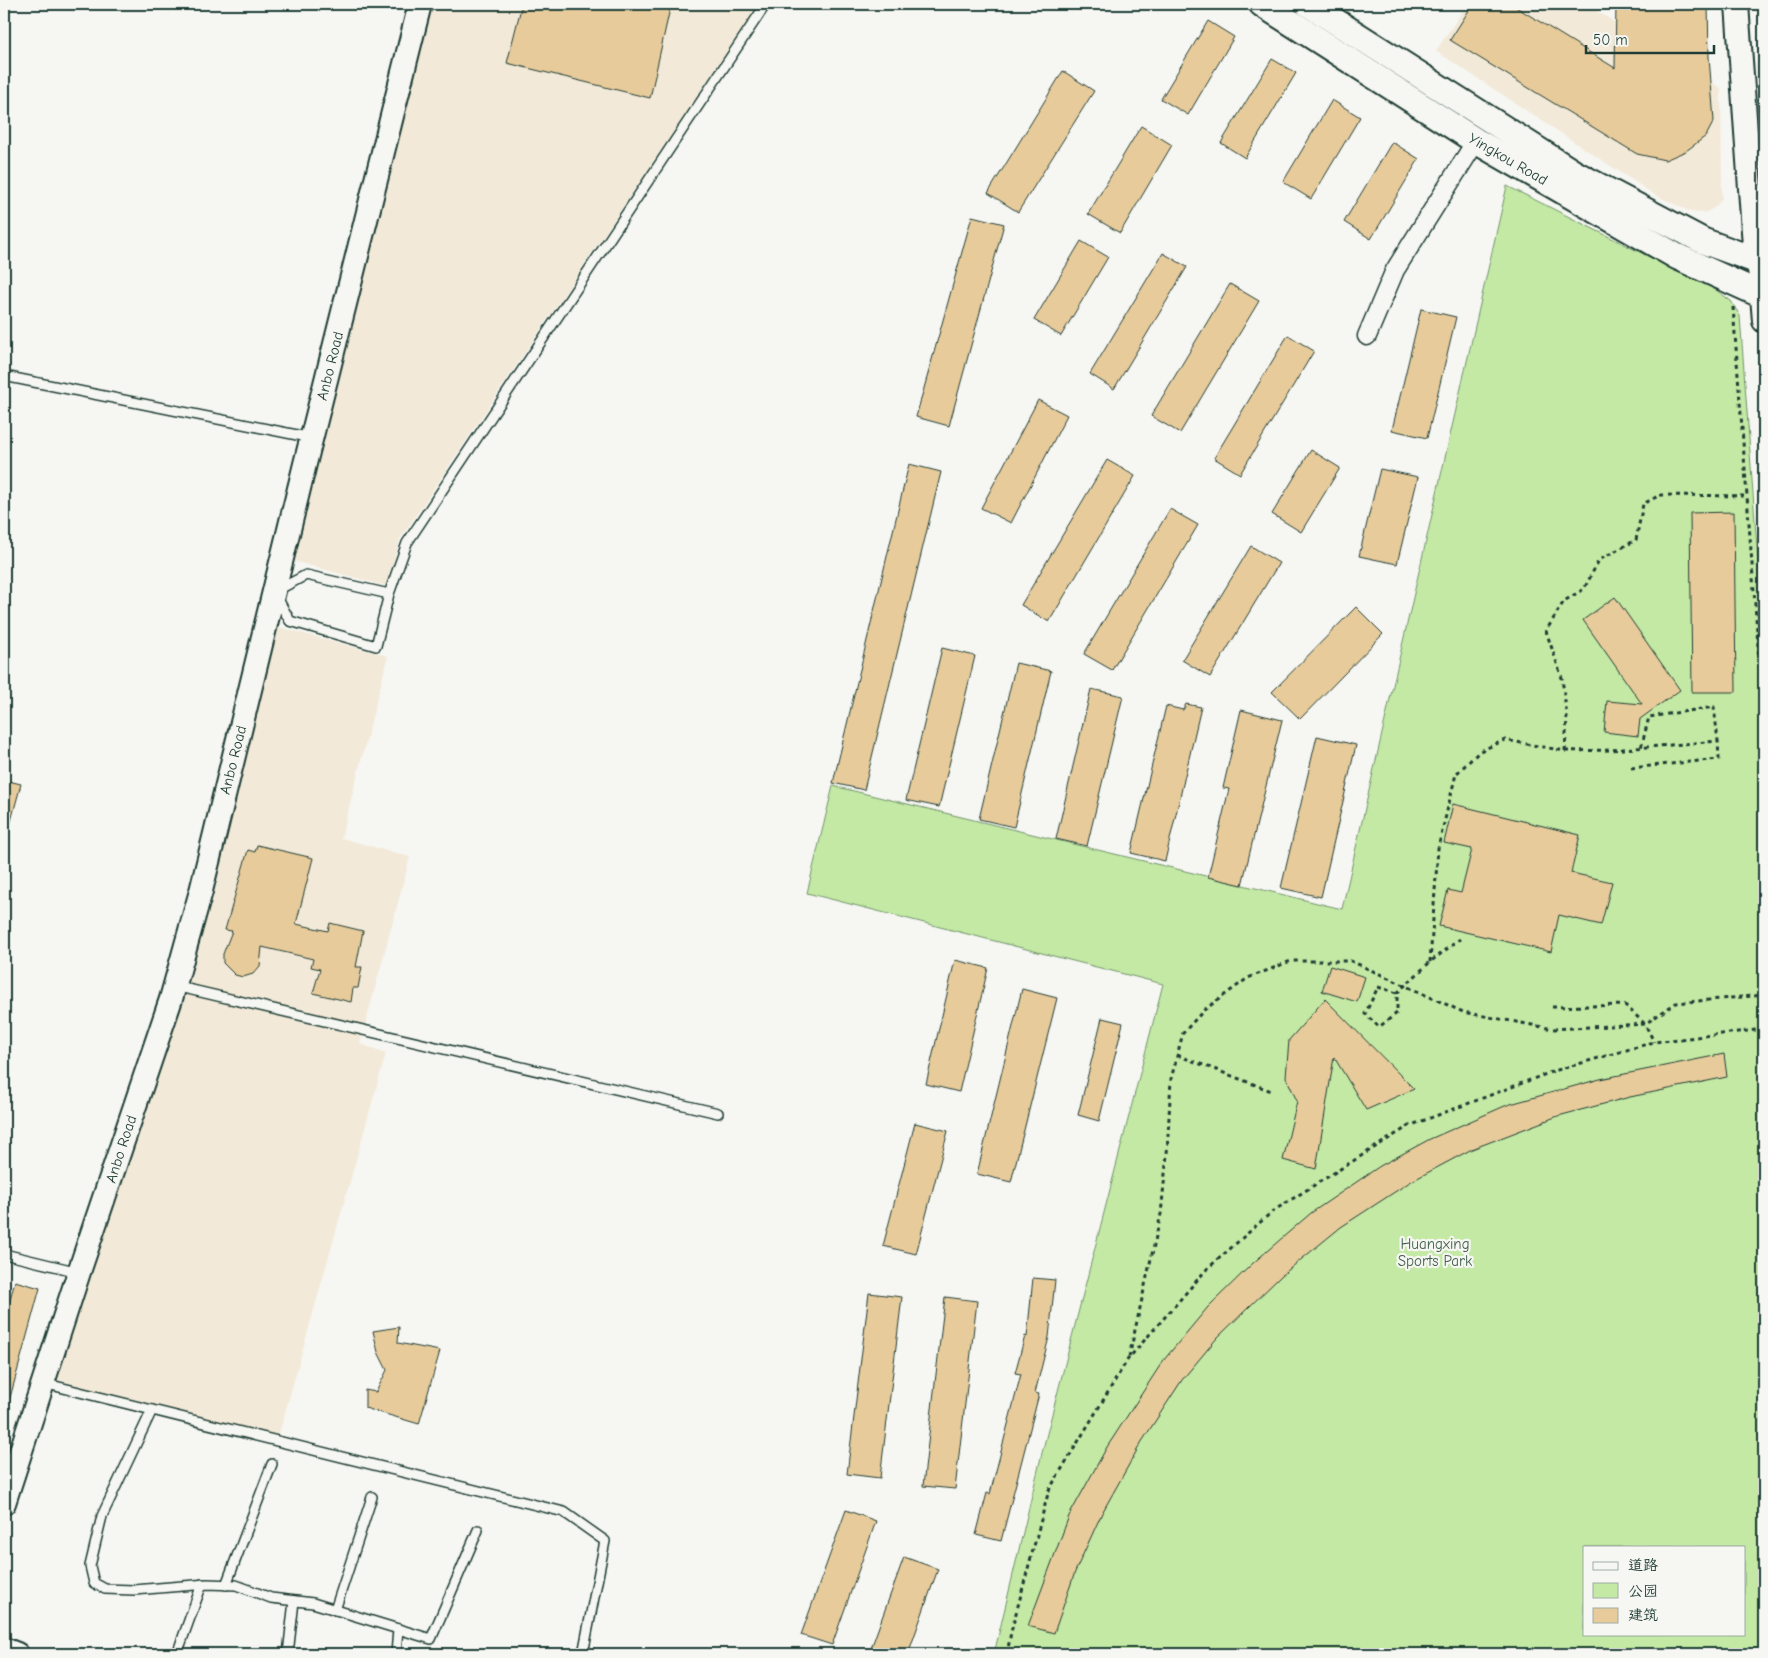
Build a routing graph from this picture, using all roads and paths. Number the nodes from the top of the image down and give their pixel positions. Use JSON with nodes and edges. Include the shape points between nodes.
{"nodes":[{"id":1,"x":420,"y":4,"type":"edge"},
{"id":2,"x":766,"y":4,"type":"edge"},
{"id":3,"x":1262,"y":4,"type":"edge"},
{"id":4,"x":1308,"y":4,"type":"edge"},
{"id":5,"x":1737,"y":4,"type":"edge"},
{"id":6,"x":1476,"y":141,"type":"junction"},
{"id":7,"x":1760,"y":261,"type":"edge"},
{"id":8,"x":1763,"y":296,"type":"edge"},
{"id":9,"x":1733,"y":307,"type":"dead end"},
{"id":10,"x":1764,"y":321,"type":"edge"},
{"id":11,"x":1367,"y":336,"type":"dead end"},
{"id":12,"x":4,"y":376,"type":"edge"},
{"id":13,"x":312,"y":438,"type":"junction"},
{"id":14,"x":1747,"y":496,"type":"junction"},
{"id":15,"x":274,"y":592,"type":"junction"},
{"id":16,"x":389,"y":594,"type":"junction"},
{"id":17,"x":1764,"y":726,"type":"edge"},
{"id":18,"x":1718,"y":741,"type":"junction"},
{"id":19,"x":1641,"y":748,"type":"junction"},
{"id":20,"x":1565,"y":751,"type":"junction"},
{"id":21,"x":1631,"y":768,"type":"dead end"},
{"id":22,"x":1460,"y":939,"type":"dead end"},
{"id":23,"x":1430,"y":962,"type":"junction"},
{"id":24,"x":174,"y":986,"type":"junction"},
{"id":25,"x":1406,"y":986,"type":"junction"},
{"id":26,"x":1397,"y":993,"type":"junction"},
{"id":27,"x":1764,"y":996,"type":"edge"},
{"id":28,"x":1552,"y":1007,"type":"dead end"},
{"id":29,"x":1645,"y":1024,"type":"junction"},
{"id":30,"x":1764,"y":1029,"type":"edge"},
{"id":31,"x":1654,"y":1042,"type":"junction"},
{"id":32,"x":1177,"y":1055,"type":"junction"},
{"id":33,"x":1274,"y":1092,"type":"dead end"},
{"id":34,"x":718,"y":1112,"type":"dead end"},
{"id":35,"x":4,"y":1254,"type":"edge"},
{"id":36,"x":79,"y":1272,"type":"junction"},
{"id":37,"x":1128,"y":1359,"type":"junction"},
{"id":38,"x":43,"y":1383,"type":"junction"},
{"id":39,"x":152,"y":1410,"type":"junction"},
{"id":40,"x":272,"y":1464,"type":"dead end"},
{"id":41,"x":372,"y":1497,"type":"dead end"},
{"id":42,"x":4,"y":1503,"type":"edge"},
{"id":43,"x":478,"y":1530,"type":"dead end"},
{"id":44,"x":202,"y":1584,"type":"junction"},
{"id":45,"x":226,"y":1585,"type":"junction"},
{"id":46,"x":294,"y":1601,"type":"junction"},
{"id":47,"x":336,"y":1610,"type":"junction"},
{"id":48,"x":398,"y":1629,"type":"junction"},
{"id":49,"x":4,"y":1648,"type":"edge"},
{"id":50,"x":17,"y":1654,"type":"edge"},
{"id":51,"x":177,"y":1654,"type":"edge"},
{"id":52,"x":288,"y":1654,"type":"edge"},
{"id":53,"x":396,"y":1654,"type":"edge"},
{"id":54,"x":583,"y":1654,"type":"edge"},
{"id":55,"x":1007,"y":1654,"type":"edge"}],
"edges":[{"from":1,"to":13,"type":"street","name":"Anbo Road"},
{"from":2,"to":16,"type":"lane","via":[[407,543]]},
{"from":3,"to":6,"type":"main road","name":"Yingkou Road"},
{"from":4,"to":7,"type":"main road","name":"Yingkou Road","via":[[1574,173],[1703,241]]},
{"from":5,"to":7,"type":"street"},
{"from":6,"to":8,"type":"main road","name":"Yingkou Road","via":[[1676,256]]},
{"from":6,"to":11,"type":"street","via":[[1395,270]]},
{"from":7,"to":8,"type":"street"},
{"from":8,"to":10,"type":"street"},
{"from":9,"to":14,"type":"path"},
{"from":12,"to":13,"type":"lane"},
{"from":13,"to":15,"type":"street","name":"Anbo Road"},
{"from":14,"to":17,"type":"path"},
{"from":14,"to":20,"type":"path","via":[[1660,495],[1643,504],[1636,540],[1599,560],[1584,589],[1564,601],[1546,631],[1562,678],[1567,718]]},
{"from":15,"to":16,"type":"lane","via":[[306,575]]},
{"from":15,"to":16,"type":"lane","via":[[290,621],[376,646]]},
{"from":15,"to":24,"type":"street","name":"Anbo Road","via":[[201,891]]},
{"from":18,"to":19,"type":"path"},
{"from":18,"to":19,"type":"path","via":[[1714,707],[1649,717]]},
{"from":18,"to":21,"type":"path","via":[[1719,759]]},
{"from":19,"to":20,"type":"path"},
{"from":20,"to":23,"type":"path","via":[[1505,740],[1480,751],[1456,774],[1438,848]]},
{"from":22,"to":23,"type":"path"},
{"from":23,"to":25,"type":"path"},
{"from":24,"to":34,"type":"lane"},
{"from":24,"to":36,"type":"street","name":"Anbo Road"},
{"from":25,"to":26,"type":"path"},
{"from":25,"to":29,"type":"path","via":[[1463,1012],[1553,1028]]},
{"from":25,"to":32,"type":"path","via":[[1351,961],[1291,961],[1248,978],[1204,1010],[1183,1033]]},
{"from":26,"to":26,"type":"path","via":[[1378,987],[1365,1014],[1379,1026],[1398,1013]]},
{"from":27,"to":29,"type":"path","via":[[1676,1003]]},
{"from":28,"to":29,"type":"path","via":[[1625,1005]]},
{"from":29,"to":31,"type":"path"},
{"from":30,"to":31,"type":"path"},
{"from":31,"to":37,"type":"path","via":[[1554,1071],[1409,1126],[1273,1211],[1207,1269]]},
{"from":32,"to":33,"type":"path"},
{"from":32,"to":37,"type":"path","via":[[1171,1079],[1161,1214]]},
{"from":35,"to":36,"type":"lane"},
{"from":36,"to":38,"type":"street","name":"Anbo Road"},
{"from":37,"to":55,"type":"path","via":[[1049,1490]]},
{"from":38,"to":39,"type":"lane"},
{"from":38,"to":42,"type":"street","name":"Anbo Road"},
{"from":39,"to":44,"type":"lane","via":[[102,1516],[90,1566],[94,1583],[105,1589],[134,1590]]},
{"from":39,"to":54,"type":"lane","via":[[564,1512],[605,1541]]},
{"from":40,"to":45,"type":"lane"},
{"from":41,"to":47,"type":"lane"},
{"from":43,"to":48,"type":"lane","via":[[431,1639]]},
{"from":44,"to":45,"type":"lane"},
{"from":44,"to":51,"type":"lane"},
{"from":45,"to":46,"type":"lane","via":[[236,1585],[270,1598]]},
{"from":46,"to":47,"type":"lane"},
{"from":46,"to":52,"type":"lane"},
{"from":47,"to":48,"type":"lane"},
{"from":48,"to":53,"type":"lane"},
{"from":49,"to":50,"type":"street"}]}
